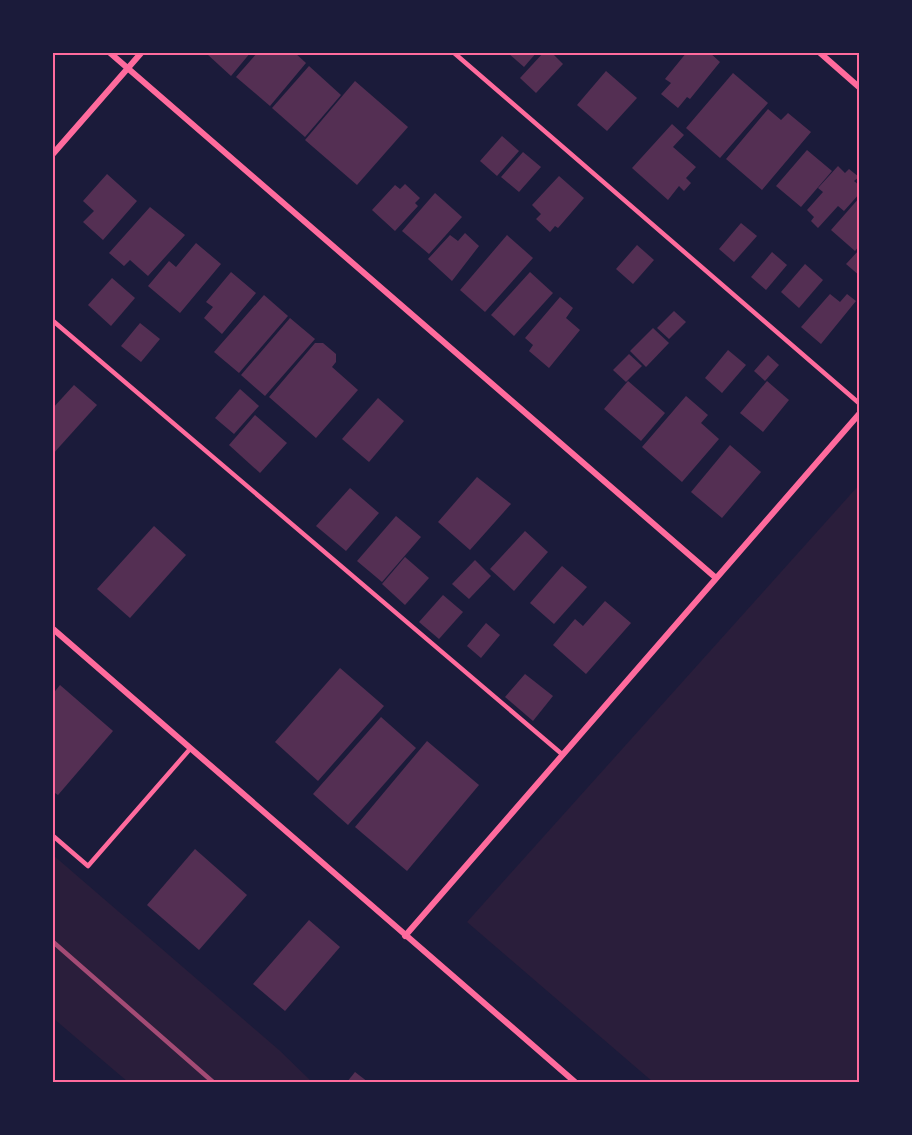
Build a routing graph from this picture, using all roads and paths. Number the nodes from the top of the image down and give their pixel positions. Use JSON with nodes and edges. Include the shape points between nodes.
{"nodes":[{"id":1,"x":109,"y":52,"type":"edge"},
{"id":2,"x":142,"y":52,"type":"edge"},
{"id":3,"x":453,"y":52,"type":"edge"},
{"id":4,"x":819,"y":52,"type":"edge"},
{"id":5,"x":128,"y":69,"type":"junction"},
{"id":6,"x":860,"y":88,"type":"edge"},
{"id":7,"x":52,"y":155,"type":"edge"},
{"id":8,"x":52,"y":320,"type":"edge"},
{"id":9,"x":860,"y":404,"type":"edge"},
{"id":10,"x":860,"y":412,"type":"edge"},
{"id":11,"x":716,"y":578,"type":"junction"},
{"id":12,"x":52,"y":628,"type":"edge"},
{"id":13,"x":190,"y":749,"type":"junction"},
{"id":14,"x":563,"y":755,"type":"junction"},
{"id":15,"x":52,"y":835,"type":"edge"},
{"id":16,"x":405,"y":936,"type":"junction"},
{"id":17,"x":575,"y":1083,"type":"edge"}],
"edges":[{"from":1,"to":5,"type":"street"},
{"from":2,"to":5,"type":"street"},
{"from":3,"to":9,"type":"lane"},
{"from":4,"to":6,"type":"street"},
{"from":5,"to":7,"type":"street"},
{"from":5,"to":11,"type":"street"},
{"from":8,"to":14,"type":"lane"},
{"from":10,"to":11,"type":"street"},
{"from":11,"to":14,"type":"street"},
{"from":12,"to":13,"type":"street"},
{"from":13,"to":15,"type":"lane","via":[[88,866]]},
{"from":13,"to":16,"type":"street"},
{"from":14,"to":16,"type":"street"},
{"from":16,"to":17,"type":"street"}]}
